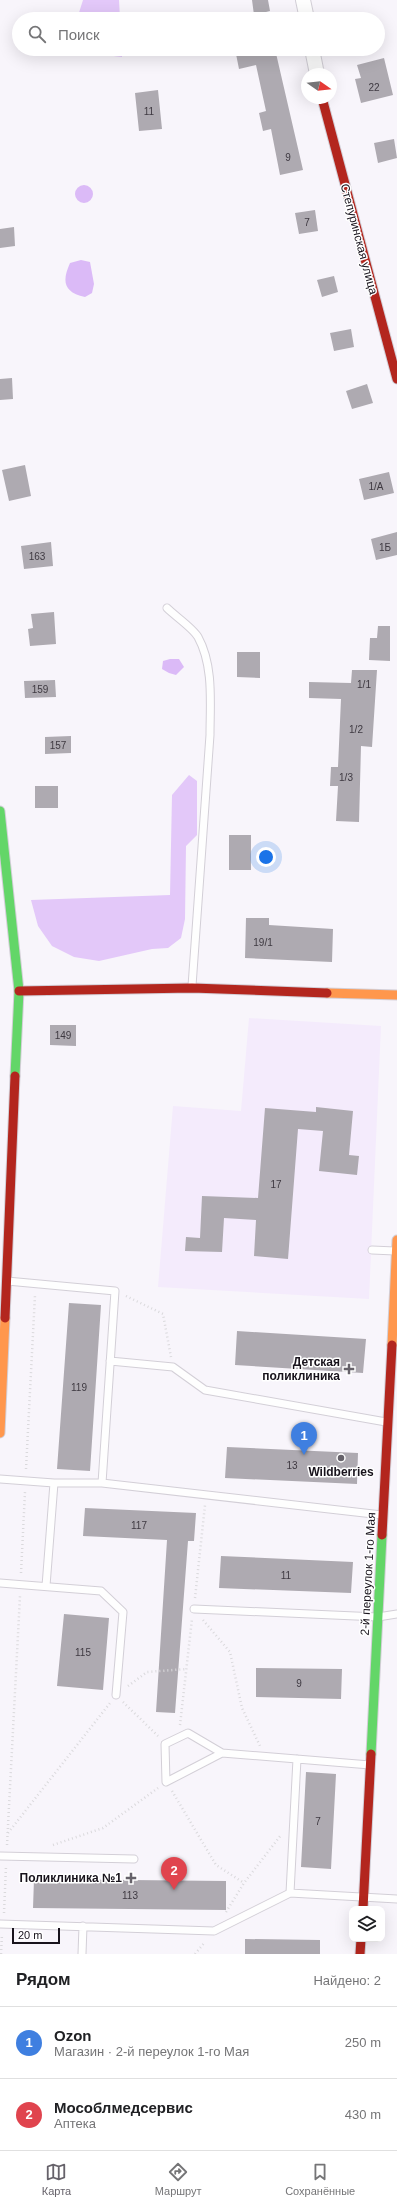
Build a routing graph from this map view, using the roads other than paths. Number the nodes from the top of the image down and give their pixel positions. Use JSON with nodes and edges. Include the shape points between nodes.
{"nodes":[{"id":1,"x":303,"y":0,"type":"edge"},
{"id":2,"x":306,"y":12,"type":"edge"},
{"id":3,"x":313,"y":56,"type":"edge"},
{"id":4,"x":316,"y":68,"type":"edge"},
{"id":5,"x":324,"y":104,"type":"edge"},
{"id":6,"x":397,"y":379,"type":"edge"},
{"id":7,"x":167,"y":608,"type":"dead end"},
{"id":8,"x":0,"y":811,"type":"edge"},
{"id":9,"x":192,"y":988,"type":"junction"},
{"id":10,"x":19,"y":991,"type":"junction"},
{"id":11,"x":397,"y":995,"type":"edge"},
{"id":12,"x":397,"y":1240,"type":"edge"},
{"id":13,"x":372,"y":1250,"type":"dead end"},
{"id":14,"x":396,"y":1251,"type":"edge"},
{"id":15,"x":5,"y":1280,"type":"junction"},
{"id":16,"x":110,"y":1361,"type":"junction"},
{"id":17,"x":388,"y":1422,"type":"junction"},
{"id":18,"x":0,"y":1433,"type":"edge"},
{"id":19,"x":0,"y":1479,"type":"edge"},
{"id":20,"x":54,"y":1483,"type":"junction"},
{"id":21,"x":102,"y":1483,"type":"junction"},
{"id":22,"x":383,"y":1515,"type":"junction"},
{"id":23,"x":0,"y":1583,"type":"edge"},
{"id":24,"x":46,"y":1586,"type":"junction"},
{"id":25,"x":194,"y":1609,"type":"road end"},
{"id":26,"x":397,"y":1614,"type":"edge"},
{"id":27,"x":378,"y":1617,"type":"junction"},
{"id":28,"x":116,"y":1695,"type":"road end"},
{"id":29,"x":222,"y":1753,"type":"junction"},
{"id":30,"x":297,"y":1759,"type":"junction"},
{"id":31,"x":370,"y":1765,"type":"junction"},
{"id":32,"x":3,"y":1856,"type":"edge"},
{"id":33,"x":134,"y":1859,"type":"dead end"},
{"id":34,"x":290,"y":1893,"type":"junction"},
{"id":35,"x":364,"y":1897,"type":"junction"},
{"id":36,"x":397,"y":1899,"type":"edge"},
{"id":37,"x":363,"y":1906,"type":"edge"},
{"id":38,"x":2,"y":1924,"type":"edge"},
{"id":39,"x":83,"y":1926,"type":"junction"},
{"id":40,"x":361,"y":1942,"type":"edge"},
{"id":41,"x":82,"y":1954,"type":"edge"},
{"id":42,"x":360,"y":1954,"type":"edge"}],
"edges":[{"from":1,"to":2,"type":"street"},
{"from":3,"to":4,"type":"street"},
{"from":5,"to":6,"type":"street","name":"Степуринская улица"},
{"from":7,"to":9,"type":"lane","via":[[198,637],[207,664],[210,693],[210,735]]},
{"from":8,"to":10,"type":"street"},
{"from":9,"to":10,"type":"street"},
{"from":9,"to":11,"type":"street"},
{"from":10,"to":15,"type":"street"},
{"from":12,"to":14,"type":"street","name":"2-й переулок 1-го Мая"},
{"from":13,"to":14,"type":"lane"},
{"from":14,"to":17,"type":"street","name":"2-й переулок 1-го Мая"},
{"from":15,"to":16,"type":"lane","via":[[115,1291]]},
{"from":15,"to":18,"type":"street"},
{"from":16,"to":17,"type":"lane","via":[[173,1367],[205,1390]]},
{"from":16,"to":21,"type":"lane"},
{"from":17,"to":22,"type":"street","name":"2-й переулок 1-го Мая"},
{"from":19,"to":20,"type":"lane"},
{"from":20,"to":21,"type":"lane"},
{"from":20,"to":24,"type":"lane"},
{"from":21,"to":22,"type":"lane"},
{"from":22,"to":27,"type":"street","name":"2-й переулок 1-го Мая"},
{"from":23,"to":24,"type":"lane"},
{"from":24,"to":28,"type":"lane","via":[[101,1591],[123,1612]]},
{"from":25,"to":27,"type":"lane"},
{"from":26,"to":27,"type":"lane"},
{"from":27,"to":31,"type":"street","name":"2-й переулок 1-го Мая"},
{"from":29,"to":29,"type":"lane","via":[[188,1733],[165,1744],[166,1782]]},
{"from":29,"to":30,"type":"lane"},
{"from":30,"to":31,"type":"lane"},
{"from":30,"to":34,"type":"lane"},
{"from":31,"to":35,"type":"street","name":"2-й переулок 1-го Мая"},
{"from":32,"to":33,"type":"lane"},
{"from":34,"to":35,"type":"lane"},
{"from":34,"to":39,"type":"lane","via":[[214,1931]]},
{"from":35,"to":36,"type":"lane"},
{"from":35,"to":37,"type":"street","name":"2-й переулок 1-го Мая"},
{"from":38,"to":39,"type":"lane"},
{"from":39,"to":41,"type":"lane"},
{"from":40,"to":42,"type":"street"}]}
